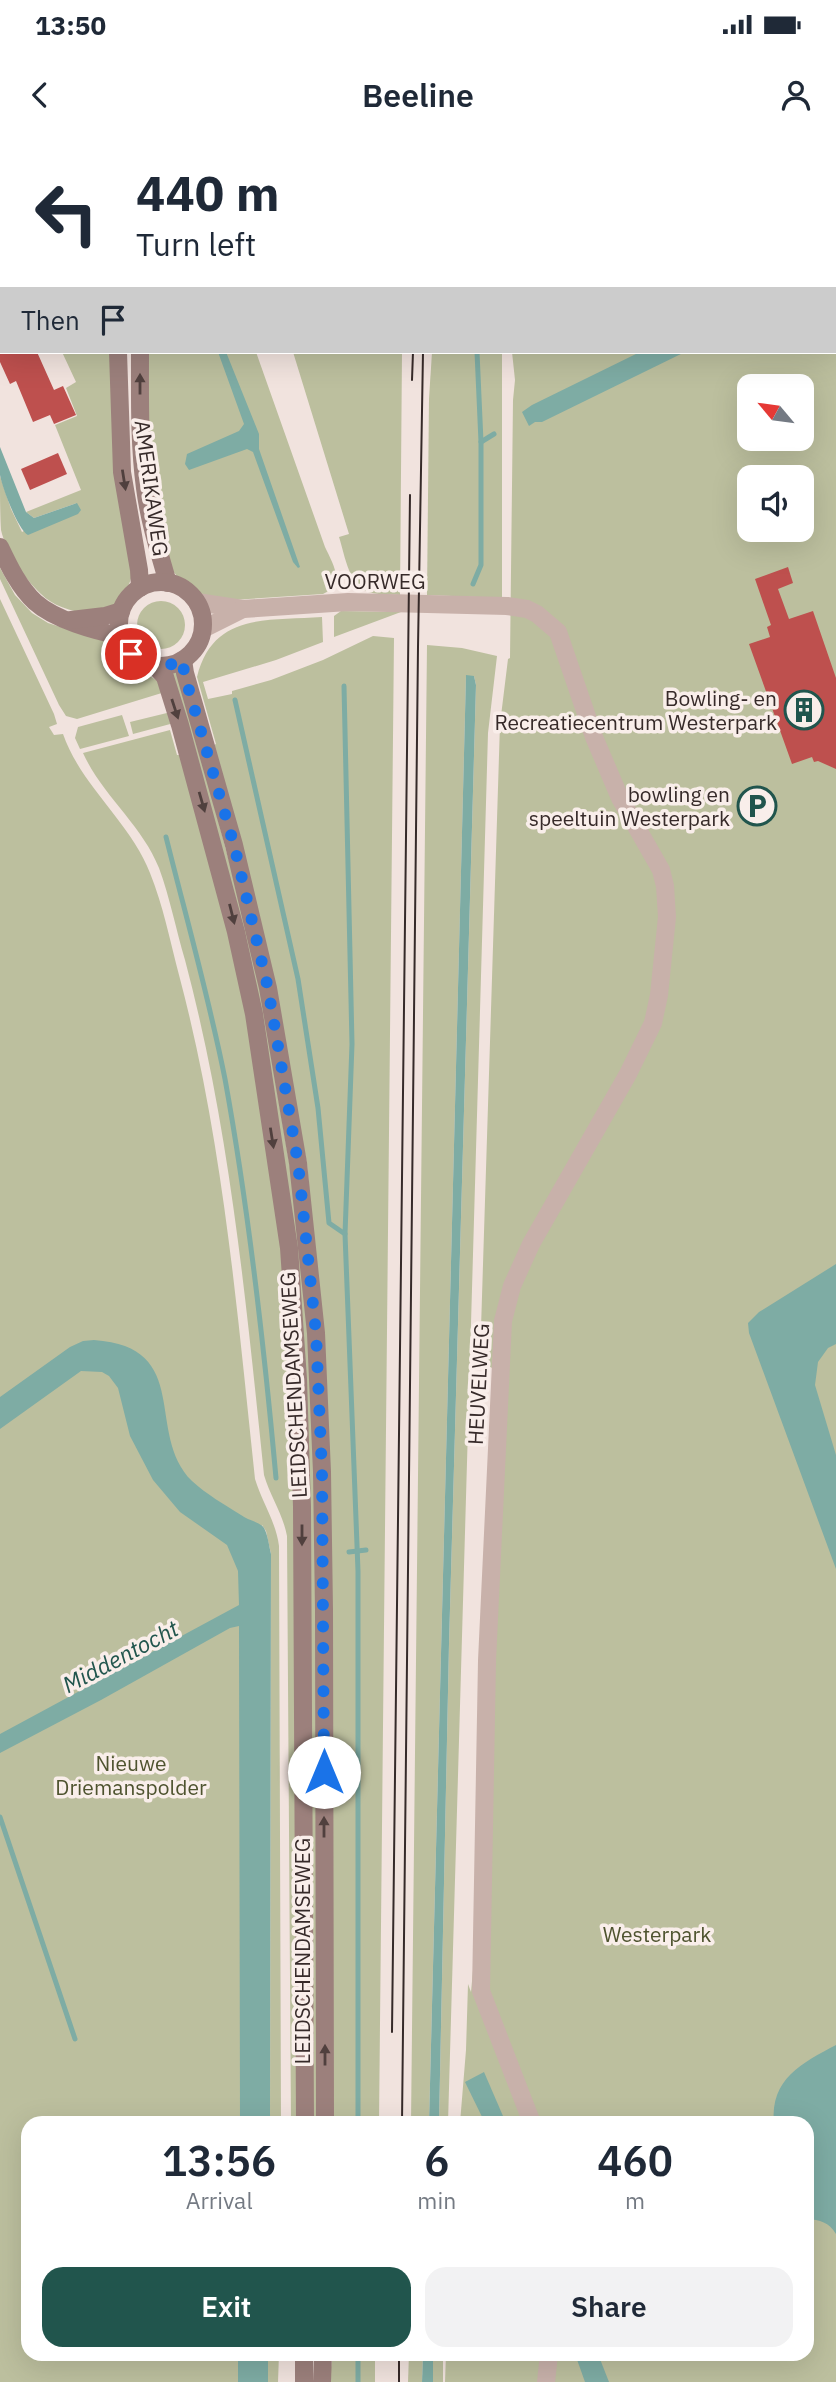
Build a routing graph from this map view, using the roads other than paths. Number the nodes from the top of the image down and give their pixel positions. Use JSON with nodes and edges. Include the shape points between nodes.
{"nodes":[{"id":1,"x":118,"y":354,"type":"edge"},
{"id":2,"x":140,"y":354,"type":"edge"},
{"id":3,"x":0,"y":547,"type":"edge"},
{"id":4,"x":168,"y":583,"type":"junction"},
{"id":5,"x":140,"y":588,"type":"junction"},
{"id":6,"x":197,"y":602,"type":"junction"},
{"id":7,"x":507,"y":606,"type":"joint"},
{"id":8,"x":243,"y":609,"type":"junction"},
{"id":9,"x":121,"y":611,"type":"junction"},
{"id":10,"x":71,"y":621,"type":"junction"},
{"id":11,"x":202,"y":629,"type":"junction"},
{"id":12,"x":121,"y":636,"type":"junction"},
{"id":13,"x":183,"y":660,"type":"junction"},
{"id":14,"x":155,"y":666,"type":"junction"},
{"id":15,"x":305,"y":2116,"type":"edge"},
{"id":16,"x":325,"y":2116,"type":"edge"},
{"id":17,"x":529,"y":2116,"type":"edge"},
{"id":18,"x":304,"y":2361,"type":"edge"},
{"id":19,"x":323,"y":2361,"type":"edge"},
{"id":20,"x":548,"y":2361,"type":"edge"},
{"id":21,"x":304,"y":2382,"type":"edge"},
{"id":22,"x":322,"y":2382,"type":"edge"},
{"id":23,"x":546,"y":2382,"type":"edge"}],
"edges":[{"from":1,"to":5,"type":"main road","name":"AMERIKAWEG","one_way":true,"via":[[122,472]]},
{"from":4,"to":2,"type":"main road","name":"AMERIKAWEG","one_way":true,"via":[[145,488]]},
{"from":3,"to":10,"type":"main road","via":[[24,591],[37,604]]},
{"from":4,"to":5,"type":"main road"},
{"from":4,"to":6,"type":"main road"},
{"from":5,"to":9,"type":"main road"},
{"from":6,"to":8,"type":"street","name":"VOORWEG"},
{"from":6,"to":11,"type":"main road"},
{"from":7,"to":8,"type":"street","name":"VOORWEG","via":[[348,602]]},
{"from":7,"to":17,"type":"street","name":"HEUVELWEG","via":[[537,614],[558,632],[620,798],[661,870],[667,917],[653,1023],[531,1244],[512,1286],[503,1321],[487,1661],[481,1991]]},
{"from":8,"to":11,"type":"street","name":"VOORWEG"},
{"from":9,"to":10,"type":"main road"},
{"from":9,"to":12,"type":"main road"},
{"from":10,"to":12,"type":"main road"},
{"from":11,"to":13,"type":"main road","via":[[197,646]]},
{"from":12,"to":14,"type":"main road","via":[[136,658]]},
{"from":13,"to":14,"type":"main road"},
{"from":16,"to":13,"type":"main road","name":"LEIDSCHENDAMSEWEG","one_way":true,"via":[[324,1610],[316,1333],[298,1163],[268,988]]},
{"from":14,"to":15,"type":"main road","name":"LEIDSCHENDAMSEWEG","one_way":true,"via":[[165,677],[180,724],[236,932],[254,1014],[289,1248],[302,1507]]},
{"from":18,"to":21,"type":"main road"},
{"from":19,"to":22,"type":"main road"},
{"from":20,"to":23,"type":"street"}]}
